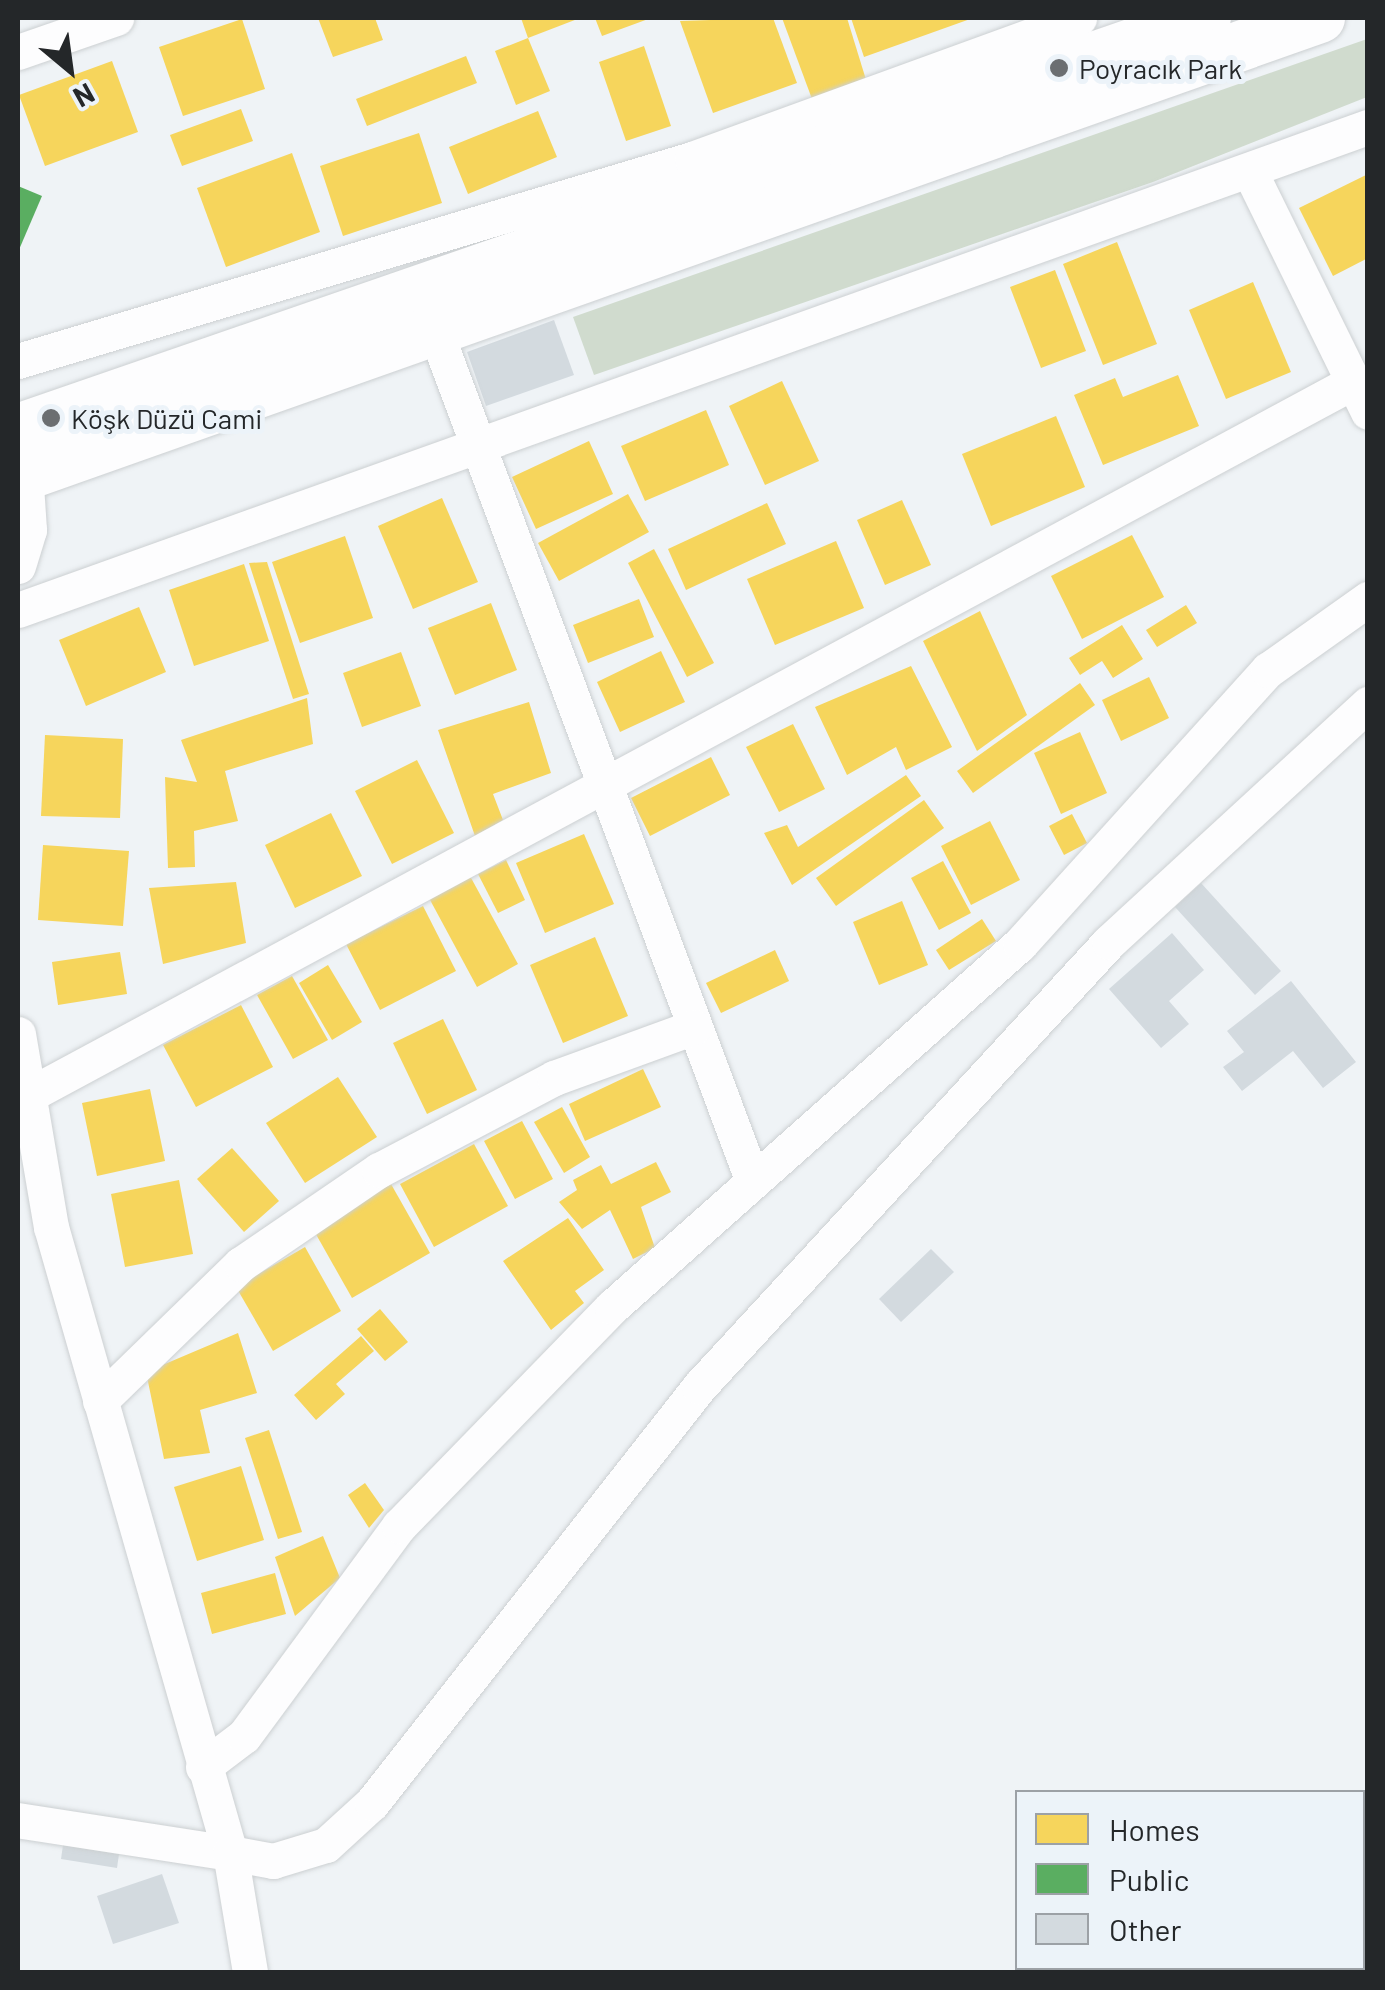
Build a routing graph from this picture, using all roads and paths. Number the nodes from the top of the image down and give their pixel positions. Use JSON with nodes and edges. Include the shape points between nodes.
{"nodes":[{"id":1,"x":116,"y":18,"type":"edge"},
{"id":2,"x":1079,"y":18,"type":"edge"},
{"id":3,"x":1206,"y":18,"type":"edge"},
{"id":4,"x":1320,"y":18,"type":"edge"},
{"id":5,"x":1124,"y":50,"type":"edge"},
{"id":6,"x":18,"y":52,"type":"edge"},
{"id":7,"x":1368,"y":127,"type":"edge"},
{"id":8,"x":1252,"y":176,"type":"junction"},
{"id":9,"x":436,"y":333,"type":"junction"},
{"id":10,"x":18,"y":361,"type":"edge"},
{"id":11,"x":1359,"y":398,"type":"edge"},
{"id":12,"x":475,"y":450,"type":"junction"},
{"id":13,"x":21,"y":453,"type":"edge"},
{"id":14,"x":18,"y":566,"type":"edge"},
{"id":15,"x":1368,"y":599,"type":"edge"},
{"id":16,"x":18,"y":610,"type":"edge"},
{"id":17,"x":1368,"y":704,"type":"edge"},
{"id":18,"x":602,"y":788,"type":"junction"},
{"id":19,"x":694,"y":1027,"type":"junction"},
{"id":20,"x":18,"y":1034,"type":"edge"},
{"id":21,"x":25,"y":1097,"type":"junction"},
{"id":22,"x":752,"y":1179,"type":"junction"},
{"id":23,"x":100,"y":1402,"type":"junction"},
{"id":24,"x":203,"y":1767,"type":"junction"},
{"id":25,"x":18,"y":1820,"type":"edge"},
{"id":26,"x":230,"y":1853,"type":"junction"},
{"id":27,"x":250,"y":1972,"type":"edge"}],
"edges":[{"from":1,"to":6,"type":"street"},
{"from":2,"to":10,"type":"street","via":[[692,158]]},
{"from":3,"to":5,"type":"main road"},
{"from":4,"to":5,"type":"main road"},
{"from":5,"to":9,"type":"main road"},
{"from":5,"to":13,"type":"main road"},
{"from":7,"to":8,"type":"street"},
{"from":8,"to":11,"type":"street"},
{"from":8,"to":12,"type":"street"},
{"from":9,"to":12,"type":"street"},
{"from":9,"to":13,"type":"main road"},
{"from":11,"to":18,"type":"street"},
{"from":12,"to":16,"type":"street"},
{"from":12,"to":18,"type":"street"},
{"from":13,"to":14,"type":"street"},
{"from":15,"to":22,"type":"street","via":[[1268,670],[1020,944]]},
{"from":17,"to":26,"type":"street","via":[[1109,942],[699,1387],[372,1803],[326,1844],[273,1861]]},
{"from":18,"to":19,"type":"street"},
{"from":18,"to":21,"type":"street"},
{"from":19,"to":22,"type":"street"},
{"from":19,"to":23,"type":"street","via":[[554,1078],[379,1170],[241,1264]]},
{"from":20,"to":21,"type":"street"},
{"from":21,"to":23,"type":"street"},
{"from":22,"to":24,"type":"street","via":[[399,1526],[244,1736]]},
{"from":23,"to":24,"type":"street"},
{"from":24,"to":26,"type":"street"},
{"from":25,"to":26,"type":"street"},
{"from":26,"to":27,"type":"street"}]}
